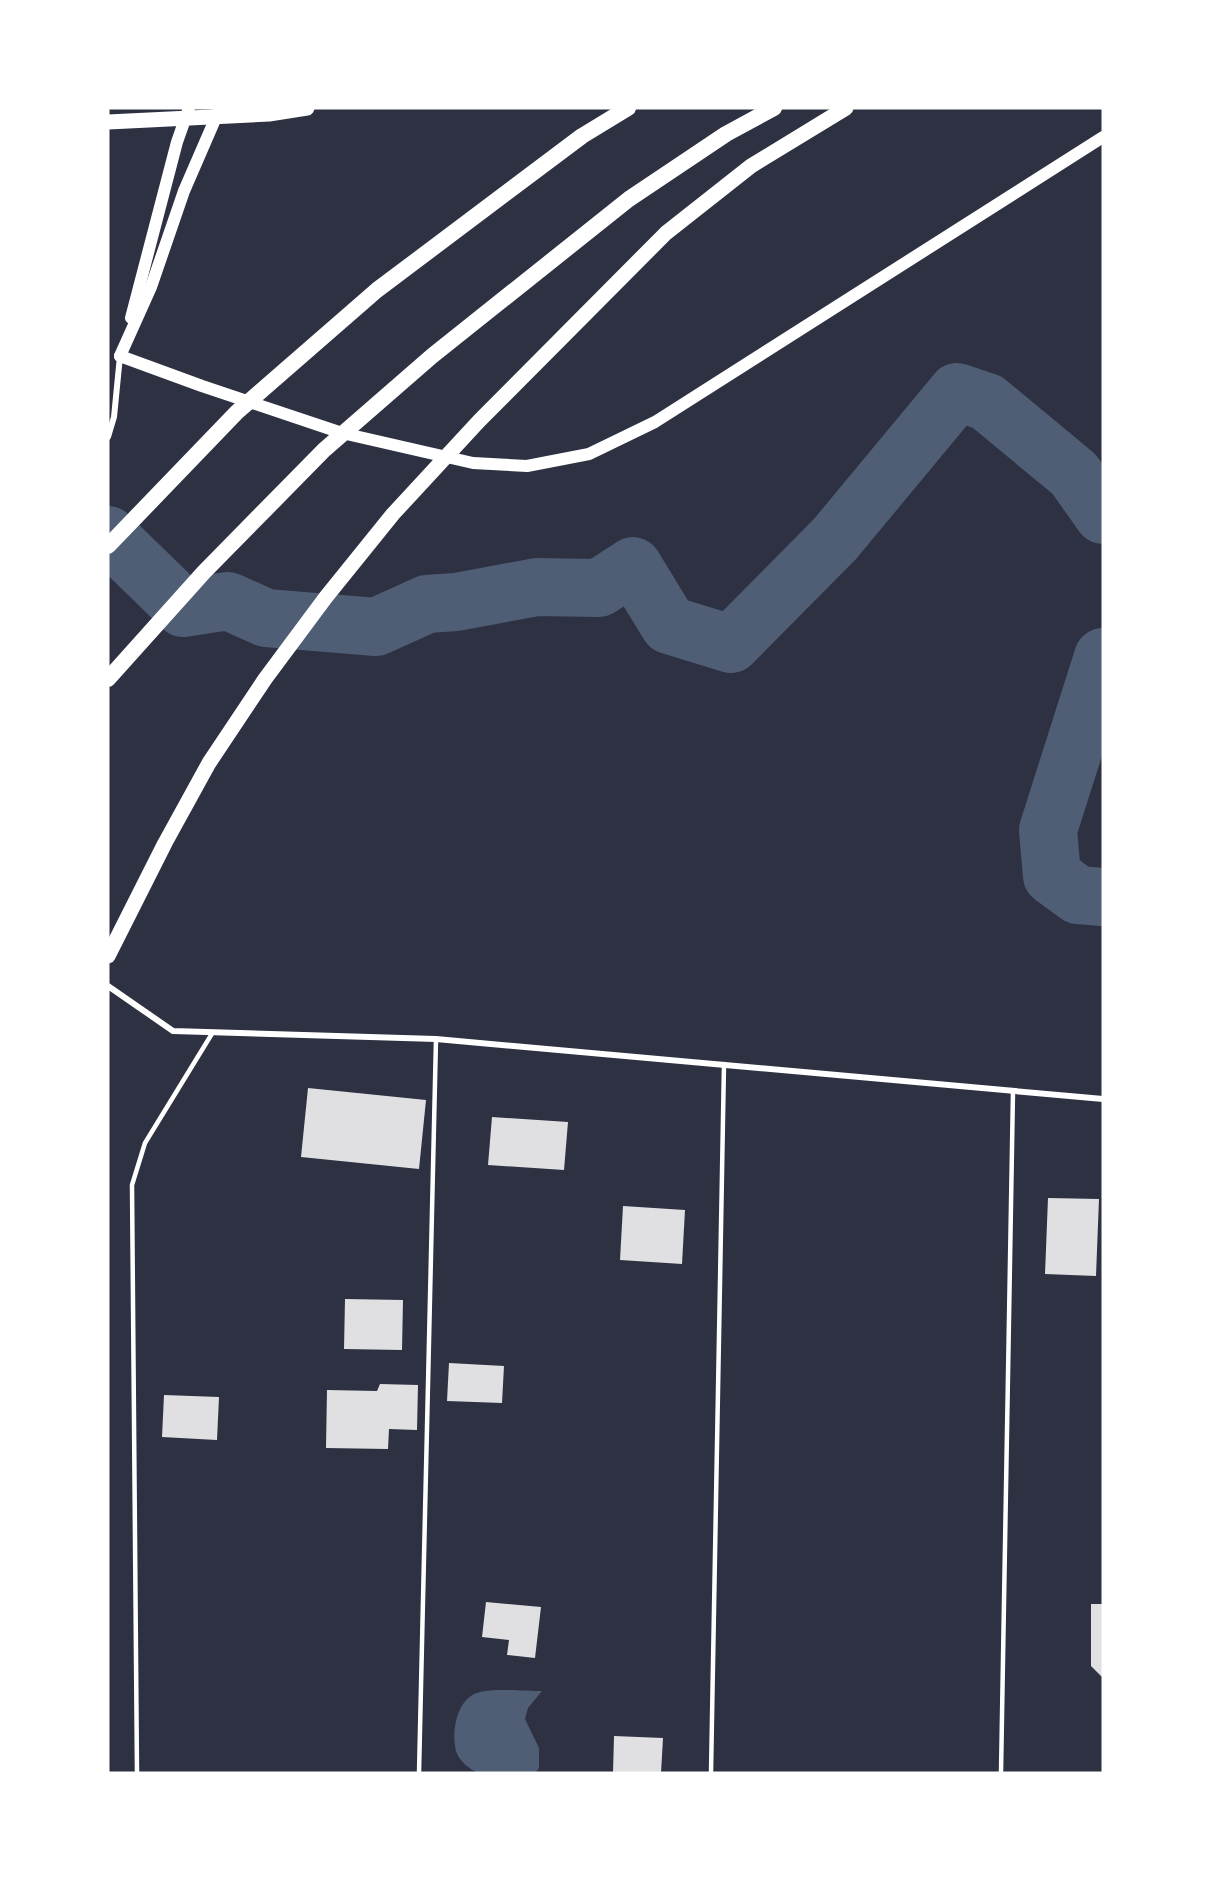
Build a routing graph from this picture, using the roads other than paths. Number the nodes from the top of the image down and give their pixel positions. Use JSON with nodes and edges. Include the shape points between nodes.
{"nodes":[{"id":1,"x":189,"y":108,"type":"edge"},
{"id":2,"x":220,"y":108,"type":"edge"},
{"id":3,"x":308,"y":108,"type":"edge"},
{"id":4,"x":628,"y":108,"type":"edge"},
{"id":5,"x":774,"y":108,"type":"edge"},
{"id":6,"x":846,"y":108,"type":"edge"},
{"id":7,"x":108,"y":122,"type":"edge"},
{"id":8,"x":1103,"y":137,"type":"edge"},
{"id":9,"x":120,"y":356,"type":"junction"},
{"id":10,"x":108,"y":436,"type":"edge"},
{"id":11,"x":108,"y":546,"type":"edge"},
{"id":12,"x":108,"y":679,"type":"edge"},
{"id":13,"x":108,"y":956,"type":"edge"},
{"id":14,"x":108,"y":986,"type":"edge"},
{"id":15,"x":213,"y":1032,"type":"junction"},
{"id":16,"x":436,"y":1039,"type":"junction"},
{"id":17,"x":724,"y":1064,"type":"junction"},
{"id":18,"x":1013,"y":1091,"type":"junction"},
{"id":19,"x":1103,"y":1099,"type":"edge"},
{"id":20,"x":137,"y":1773,"type":"edge"},
{"id":21,"x":419,"y":1773,"type":"edge"},
{"id":22,"x":711,"y":1773,"type":"edge"},
{"id":23,"x":1001,"y":1773,"type":"edge"}],
"edges":[{"from":1,"to":9,"type":"main road"},
{"from":2,"to":9,"type":"main road"},
{"from":3,"to":7,"type":"main road","via":[[269,114]]},
{"from":4,"to":11,"type":"highway","via":[[582,136],[377,290],[237,412]]},
{"from":5,"to":12,"type":"highway","via":[[726,134],[629,200],[432,356],[324,450],[204,572]]},
{"from":6,"to":13,"type":"main road","via":[[751,166],[666,233],[393,514],[265,679],[209,763]]},
{"from":8,"to":9,"type":"main road","via":[[655,422],[589,454],[527,466],[473,463],[342,433]]},
{"from":9,"to":10,"type":"street","via":[[114,417]]},
{"from":14,"to":15,"type":"street","via":[[173,1031]]},
{"from":15,"to":16,"type":"street"},
{"from":15,"to":20,"type":"lane","via":[[145,1143],[132,1185]]},
{"from":16,"to":17,"type":"street"},
{"from":16,"to":21,"type":"lane"},
{"from":17,"to":18,"type":"street"},
{"from":17,"to":22,"type":"lane"},
{"from":18,"to":19,"type":"street"},
{"from":18,"to":23,"type":"lane"}]}
